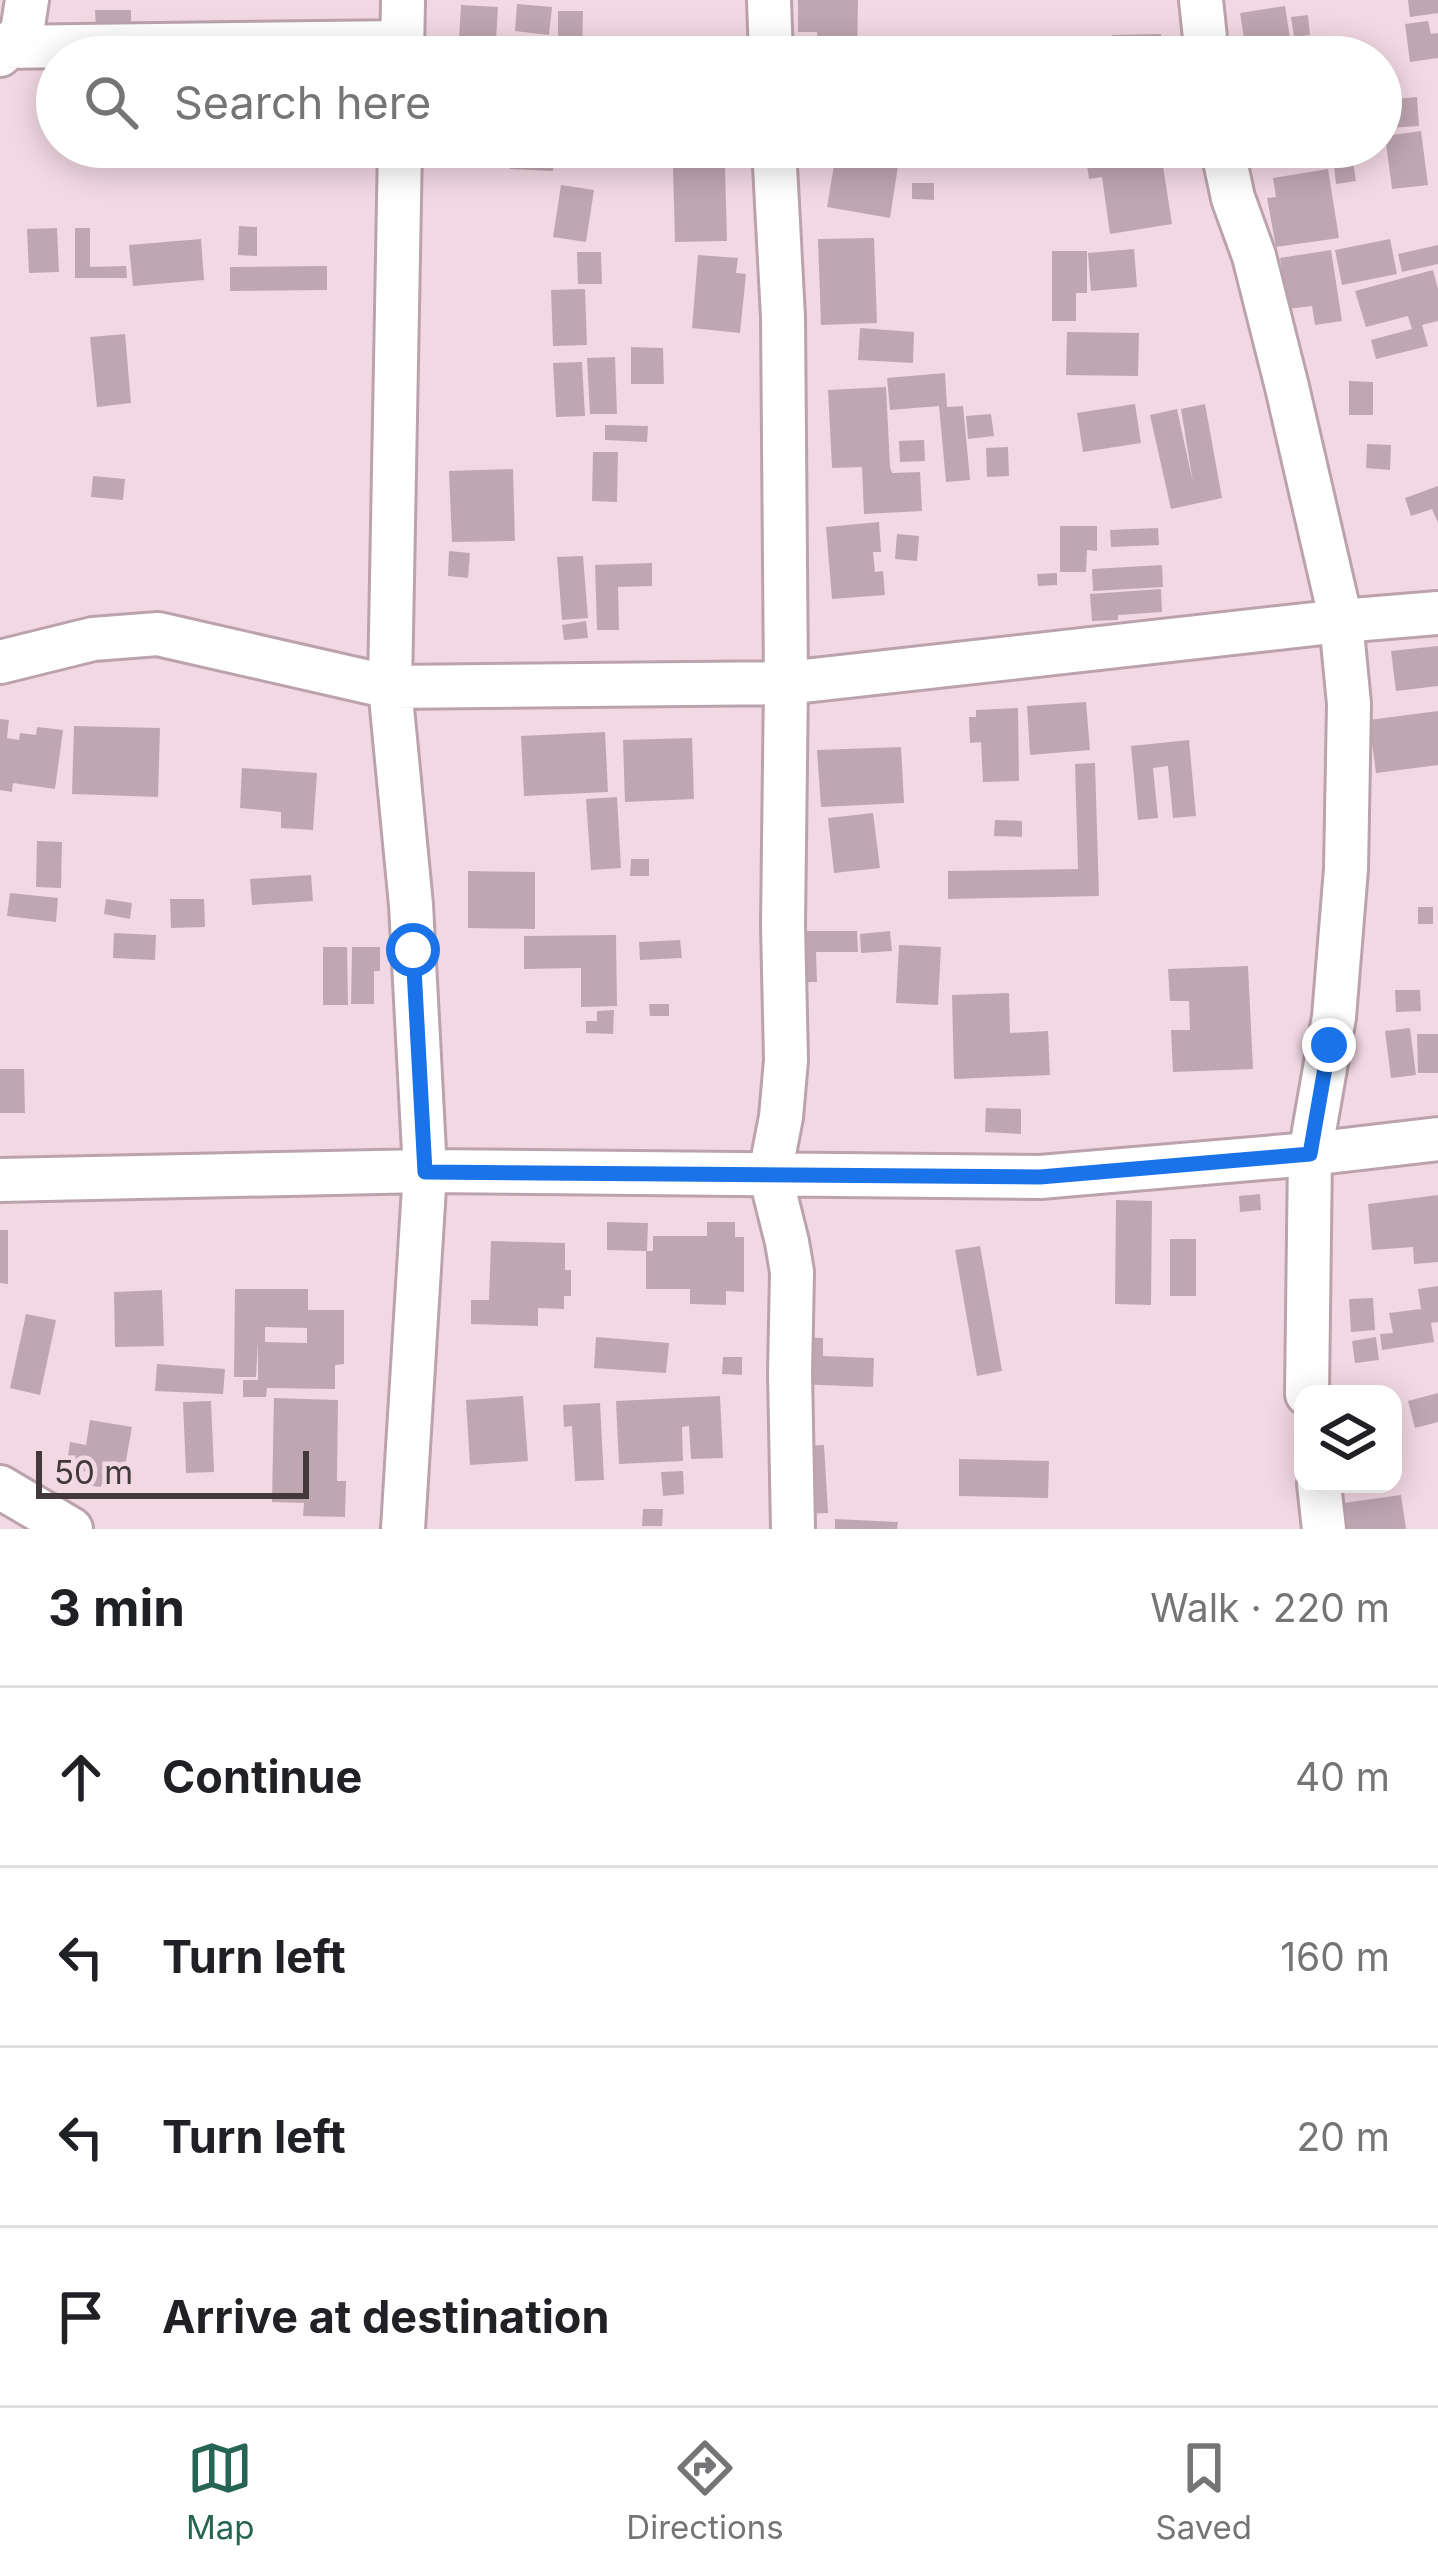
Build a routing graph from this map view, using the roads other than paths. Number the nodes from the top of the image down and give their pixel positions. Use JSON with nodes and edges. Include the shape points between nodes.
{"nodes":[{"id":1,"x":27,"y":0,"type":"edge"},
{"id":2,"x":769,"y":0,"type":"edge"},
{"id":3,"x":1201,"y":0,"type":"edge"},
{"id":4,"x":402,"y":33,"type":"edge"},
{"id":5,"x":331,"y":36,"type":"edge"},
{"id":6,"x":770,"y":36,"type":"edge"},
{"id":7,"x":1205,"y":36,"type":"edge"},
{"id":8,"x":36,"y":49,"type":"edge"},
{"id":9,"x":2,"y":50,"type":"edge"},
{"id":10,"x":400,"y":168,"type":"edge"},
{"id":11,"x":775,"y":168,"type":"edge"},
{"id":12,"x":1227,"y":168,"type":"edge"},
{"id":13,"x":1438,"y":614,"type":"edge"},
{"id":14,"x":1342,"y":621,"type":"junction"},
{"id":15,"x":0,"y":662,"type":"edge"},
{"id":16,"x":786,"y":683,"type":"junction"},
{"id":17,"x":390,"y":687,"type":"junction"},
{"id":18,"x":1438,"y":1139,"type":"edge"},
{"id":19,"x":1310,"y":1154,"type":"junction"},
{"id":20,"x":425,"y":1172,"type":"junction"},
{"id":21,"x":770,"y":1174,"type":"junction"},
{"id":22,"x":0,"y":1180,"type":"edge"},
{"id":23,"x":1307,"y":1385,"type":"edge"},
{"id":24,"x":0,"y":1487,"type":"edge"},
{"id":25,"x":1319,"y":1493,"type":"edge"},
{"id":26,"x":70,"y":1529,"type":"edge"},
{"id":27,"x":403,"y":1529,"type":"edge"},
{"id":28,"x":793,"y":1529,"type":"edge"},
{"id":29,"x":1324,"y":1529,"type":"edge"}],
"edges":[{"from":1,"to":9,"type":"street","via":[[22,32]]},
{"from":2,"to":6,"type":"street"},
{"from":3,"to":7,"type":"street"},
{"from":4,"to":5,"type":"street"},
{"from":8,"to":9,"type":"street"},
{"from":10,"to":17,"type":"street"},
{"from":11,"to":16,"type":"street"},
{"from":12,"to":14,"type":"street"},
{"from":13,"to":14,"type":"street"},
{"from":14,"to":16,"type":"street"},
{"from":14,"to":19,"type":"street","via":[[1346,869],[1334,1017]]},
{"from":15,"to":17,"type":"street","via":[[93,639],[158,634]]},
{"from":16,"to":17,"type":"street"},
{"from":16,"to":21,"type":"street","via":[[786,1060]]},
{"from":17,"to":20,"type":"street"},
{"from":18,"to":19,"type":"street"},
{"from":19,"to":21,"type":"street","via":[[1040,1177]]},
{"from":19,"to":23,"type":"street"},
{"from":20,"to":21,"type":"street"},
{"from":20,"to":22,"type":"street"},
{"from":20,"to":27,"type":"street"},
{"from":21,"to":28,"type":"street","via":[[791,1272]]},
{"from":24,"to":26,"type":"street"},
{"from":25,"to":29,"type":"street"}]}
